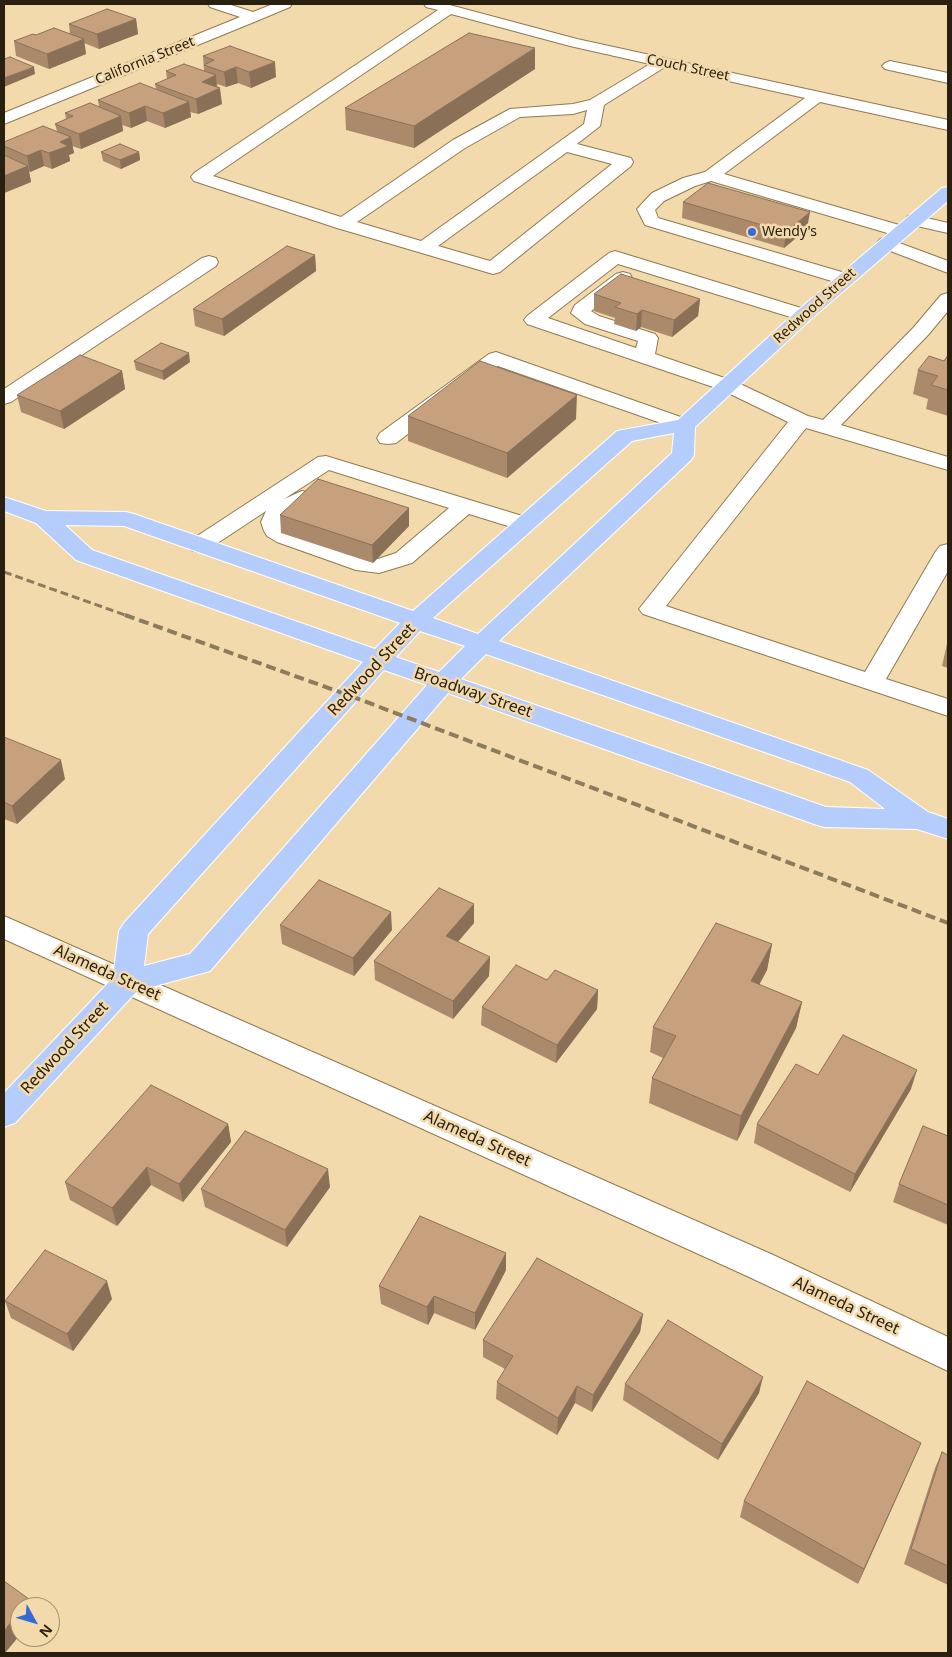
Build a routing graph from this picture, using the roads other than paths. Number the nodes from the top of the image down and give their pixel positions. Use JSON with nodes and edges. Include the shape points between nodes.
{"nodes":[{"id":1,"x":214,"y":4,"type":"edge"},
{"id":2,"x":285,"y":4,"type":"edge"},
{"id":3,"x":430,"y":4,"type":"edge"},
{"id":4,"x":449,"y":9,"type":"junction"},
{"id":5,"x":254,"y":17,"type":"junction"},
{"id":6,"x":662,"y":63,"type":"junction"},
{"id":7,"x":890,"y":66,"type":"dead end"},
{"id":8,"x":948,"y":78,"type":"edge"},
{"id":9,"x":818,"y":96,"type":"junction"},
{"id":10,"x":596,"y":103,"type":"junction"},
{"id":11,"x":4,"y":119,"type":"edge"},
{"id":12,"x":948,"y":124,"type":"edge"},
{"id":13,"x":565,"y":146,"type":"junction"},
{"id":14,"x":711,"y":176,"type":"junction"},
{"id":15,"x":744,"y":186,"type":"junction"},
{"id":16,"x":948,"y":192,"type":"edge"},
{"id":17,"x":343,"y":224,"type":"junction"},
{"id":18,"x":948,"y":228,"type":"edge"},
{"id":19,"x":900,"y":231,"type":"junction"},
{"id":20,"x":425,"y":247,"type":"junction"},
{"id":21,"x":209,"y":262,"type":"dead end"},
{"id":22,"x":643,"y":265,"type":"junction"},
{"id":23,"x":799,"y":265,"type":"junction"},
{"id":24,"x":948,"y":268,"type":"edge"},
{"id":25,"x":845,"y":279,"type":"junction"},
{"id":26,"x":948,"y":298,"type":"edge"},
{"id":27,"x":804,"y":315,"type":"junction"},
{"id":28,"x":645,"y":357,"type":"junction"},
{"id":29,"x":729,"y":386,"type":"junction"},
{"id":30,"x":4,"y":398,"type":"edge"},
{"id":31,"x":801,"y":420,"type":"junction"},
{"id":32,"x":685,"y":425,"type":"junction"},
{"id":33,"x":827,"y":428,"type":"junction"},
{"id":34,"x":388,"y":438,"type":"dead end"},
{"id":35,"x":326,"y":462,"type":"junction"},
{"id":36,"x":948,"y":464,"type":"edge"},
{"id":37,"x":4,"y":504,"type":"edge"},
{"id":38,"x":465,"y":506,"type":"junction"},
{"id":39,"x":44,"y":518,"type":"junction"},
{"id":40,"x":524,"y":524,"type":"junction"},
{"id":41,"x":199,"y":545,"type":"junction"},
{"id":42,"x":948,"y":551,"type":"edge"},
{"id":43,"x":417,"y":620,"type":"junction"},
{"id":44,"x":482,"y":643,"type":"junction"},
{"id":45,"x":379,"y":660,"type":"junction"},
{"id":46,"x":872,"y":682,"type":"junction"},
{"id":47,"x":443,"y":683,"type":"junction"},
{"id":48,"x":948,"y":708,"type":"edge"},
{"id":49,"x":918,"y":818,"type":"junction"},
{"id":50,"x":948,"y":829,"type":"edge"},
{"id":51,"x":4,"y":927,"type":"edge"},
{"id":52,"x":127,"y":982,"type":"junction"},
{"id":53,"x":4,"y":1114,"type":"edge"},
{"id":54,"x":948,"y":1355,"type":"edge"}],
"edges":[{"from":1,"to":5,"type":"street"},
{"from":2,"to":5,"type":"street","name":"California Street"},
{"from":3,"to":4,"type":"street","name":"Couch Street"},
{"from":4,"to":6,"type":"street","name":"Couch Street"},
{"from":4,"to":17,"type":"street","via":[[200,177]]},
{"from":5,"to":11,"type":"street","name":"California Street"},
{"from":6,"to":9,"type":"street","name":"Couch Street"},
{"from":6,"to":10,"type":"street"},
{"from":7,"to":8,"type":"street"},
{"from":9,"to":12,"type":"street","name":"Couch Street"},
{"from":9,"to":14,"type":"street"},
{"from":10,"to":13,"type":"street","via":[[592,126]]},
{"from":10,"to":17,"type":"street","via":[[573,109],[516,112],[458,144]]},
{"from":13,"to":20,"type":"street"},
{"from":13,"to":20,"type":"street","via":[[625,162],[493,268]]},
{"from":14,"to":15,"type":"street"},
{"from":14,"to":23,"type":"street","via":[[689,182],[658,197],[646,209],[651,221]]},
{"from":15,"to":19,"type":"street"},
{"from":15,"to":23,"type":"street","via":[[699,187],[677,198],[673,209],[678,219],[778,250]]},
{"from":16,"to":19,"type":"main road","name":"Redwood Street"},
{"from":17,"to":20,"type":"street"},
{"from":18,"to":19,"type":"street"},
{"from":19,"to":24,"type":"street","via":[[936,262]]},
{"from":19,"to":25,"type":"main road","name":"Redwood Street"},
{"from":21,"to":30,"type":"street"},
{"from":22,"to":27,"type":"street"},
{"from":22,"to":28,"type":"street","via":[[582,309],[581,313],[592,320],[648,338]]},
{"from":22,"to":28,"type":"street","via":[[615,257],[534,320]]},
{"from":23,"to":25,"type":"street"},
{"from":25,"to":27,"type":"main road","name":"Redwood Street"},
{"from":26,"to":33,"type":"street","via":[[921,331]]},
{"from":27,"to":29,"type":"main road","name":"Redwood Street"},
{"from":28,"to":29,"type":"street"},
{"from":29,"to":31,"type":"street"},
{"from":29,"to":32,"type":"main road","name":"Redwood Street"},
{"from":31,"to":33,"type":"street"},
{"from":31,"to":46,"type":"street","via":[[651,609]]},
{"from":32,"to":34,"type":"street","via":[[496,358]]},
{"from":32,"to":40,"type":"main road","name":"Redwood Street","via":[[625,436]]},
{"from":32,"to":44,"type":"main road","via":[[683,455]]},
{"from":33,"to":36,"type":"street"},
{"from":35,"to":38,"type":"street"},
{"from":35,"to":38,"type":"street","via":[[308,494],[275,514],[272,522],[275,532],[364,565],[379,566],[404,558]]},
{"from":35,"to":41,"type":"street"},
{"from":37,"to":39,"type":"main road","name":"Broadway Street"},
{"from":38,"to":40,"type":"street"},
{"from":39,"to":41,"type":"main road","name":"Broadway Street","via":[[126,519]]},
{"from":39,"to":45,"type":"main road","name":"Broadway Street","via":[[84,555]]},
{"from":40,"to":43,"type":"main road","name":"Redwood Street"},
{"from":41,"to":43,"type":"main road","name":"Broadway Street"},
{"from":42,"to":46,"type":"street"},
{"from":43,"to":44,"type":"main road","name":"Broadway Street"},
{"from":43,"to":45,"type":"main road","name":"Redwood Street"},
{"from":44,"to":47,"type":"main road"},
{"from":44,"to":49,"type":"main road","name":"Broadway Street","via":[[860,776]]},
{"from":45,"to":47,"type":"main road","name":"Broadway Street"},
{"from":45,"to":52,"type":"main road","name":"Redwood Street","via":[[134,931]]},
{"from":46,"to":48,"type":"street"},
{"from":47,"to":49,"type":"main road","name":"Broadway Street","via":[[824,817]]},
{"from":47,"to":52,"type":"main road","via":[[200,963]]},
{"from":49,"to":50,"type":"main road","name":"Broadway Street"},
{"from":51,"to":52,"type":"street","name":"Alameda Street"},
{"from":52,"to":53,"type":"main road","name":"Redwood Street"},
{"from":52,"to":54,"type":"street","name":"Alameda Street","via":[[759,1265]]}]}
